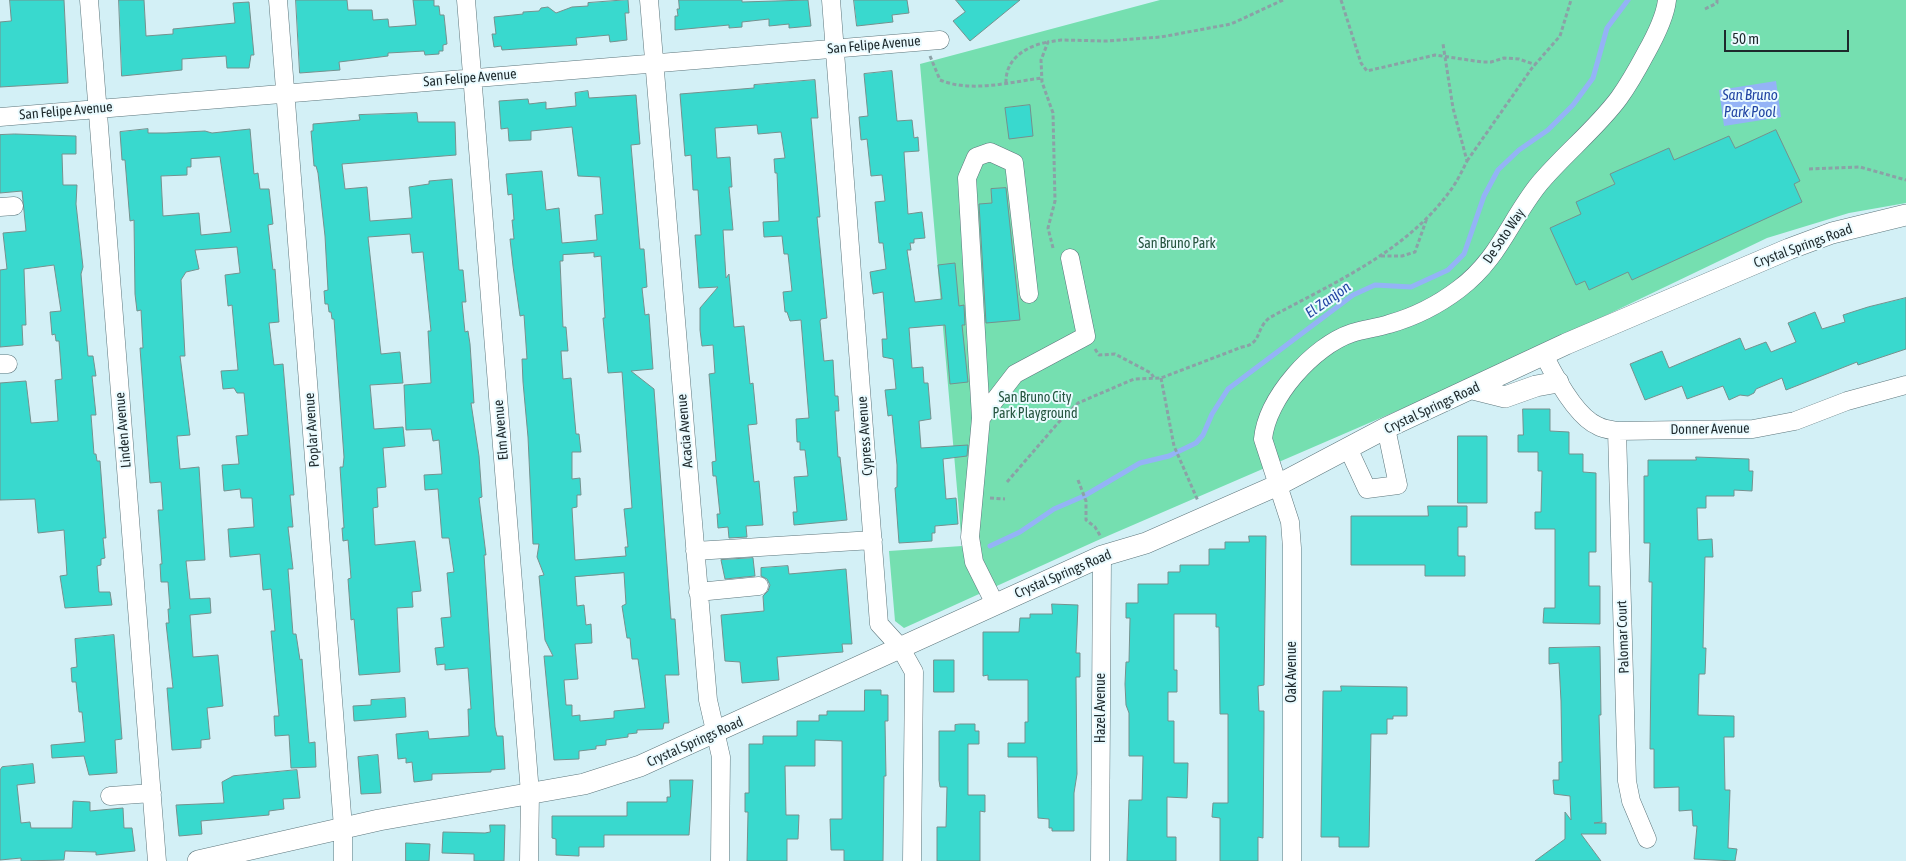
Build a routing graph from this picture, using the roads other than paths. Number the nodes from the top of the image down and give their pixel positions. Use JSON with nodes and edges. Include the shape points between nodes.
{"nodes":[{"id":1,"x":89,"y":0,"type":"edge"},
{"id":2,"x":278,"y":0,"type":"edge"},
{"id":3,"x":466,"y":0,"type":"edge"},
{"id":4,"x":649,"y":0,"type":"edge"},
{"id":5,"x":831,"y":0,"type":"edge"},
{"id":6,"x":1667,"y":0,"type":"edge"},
{"id":7,"x":936,"y":40,"type":"road end"},
{"id":8,"x":835,"y":48,"type":"junction"},
{"id":9,"x":654,"y":63,"type":"junction"},
{"id":10,"x":473,"y":78,"type":"junction"},
{"id":11,"x":286,"y":93,"type":"junction"},
{"id":12,"x":98,"y":109,"type":"junction"},
{"id":13,"x":0,"y":117,"type":"edge"},
{"id":14,"x":1906,"y":215,"type":"edge"},
{"id":15,"x":1070,"y":258,"type":"dead end"},
{"id":16,"x":1029,"y":294,"type":"dead end"},
{"id":17,"x":1544,"y":355,"type":"junction"},
{"id":18,"x":1558,"y":382,"type":"junction"},
{"id":19,"x":1906,"y":385,"type":"edge"},
{"id":20,"x":1473,"y":389,"type":"junction"},
{"id":21,"x":980,"y":418,"type":"junction"},
{"id":22,"x":1386,"y":428,"type":"junction"},
{"id":23,"x":1617,"y":431,"type":"junction"},
{"id":24,"x":1348,"y":448,"type":"junction"},
{"id":25,"x":1278,"y":485,"type":"junction"},
{"id":26,"x":873,"y":540,"type":"junction"},
{"id":27,"x":695,"y":551,"type":"junction"},
{"id":28,"x":1106,"y":554,"type":"junction"},
{"id":29,"x":759,"y":586,"type":"dead end"},
{"id":30,"x":698,"y":592,"type":"junction"},
{"id":31,"x":995,"y":604,"type":"junction"},
{"id":32,"x":900,"y":647,"type":"junction"},
{"id":33,"x":715,"y":733,"type":"junction"},
{"id":34,"x":152,"y":792,"type":"junction"},
{"id":35,"x":530,"y":793,"type":"junction"},
{"id":36,"x":110,"y":796,"type":"dead end"},
{"id":37,"x":343,"y":827,"type":"junction"},
{"id":38,"x":1647,"y":839,"type":"dead end"},
{"id":39,"x":247,"y":855,"type":"edge"},
{"id":40,"x":157,"y":861,"type":"edge"},
{"id":41,"x":198,"y":861,"type":"edge"},
{"id":42,"x":343,"y":861,"type":"edge"},
{"id":43,"x":530,"y":861,"type":"edge"},
{"id":44,"x":720,"y":861,"type":"edge"},
{"id":45,"x":912,"y":861,"type":"edge"},
{"id":46,"x":1100,"y":861,"type":"edge"},
{"id":47,"x":1292,"y":861,"type":"edge"}],
"edges":[{"from":1,"to":12,"type":"street","name":"Linden Avenue"},
{"from":2,"to":11,"type":"street","name":"Poplar Avenue"},
{"from":3,"to":10,"type":"street","name":"Elm Avenue"},
{"from":4,"to":9,"type":"street","name":"Acacia Avenue"},
{"from":5,"to":8,"type":"street","name":"Cypress Avenue"},
{"from":6,"to":25,"type":"street","name":"De Soto Way","via":[[1655,36],[1619,98],[1538,185],[1507,236],[1478,272],[1446,298],[1418,314],[1351,334],[1325,347],[1299,371],[1283,391],[1265,427],[1264,439]]},
{"from":7,"to":8,"type":"street","name":"San Felipe Avenue"},
{"from":8,"to":9,"type":"street","name":"San Felipe Avenue"},
{"from":8,"to":26,"type":"street","name":"Cypress Avenue"},
{"from":9,"to":10,"type":"street","name":"San Felipe Avenue"},
{"from":9,"to":27,"type":"street","name":"Acacia Avenue"},
{"from":10,"to":11,"type":"street","name":"San Felipe Avenue"},
{"from":10,"to":35,"type":"street","name":"Elm Avenue"},
{"from":11,"to":12,"type":"street","name":"San Felipe Avenue"},
{"from":11,"to":37,"type":"street","name":"Poplar Avenue"},
{"from":12,"to":13,"type":"street","name":"San Felipe Avenue"},
{"from":12,"to":34,"type":"street","name":"Linden Avenue"},
{"from":14,"to":17,"type":"main road","name":"Crystal Springs Road","via":[[1832,233],[1789,249]]},
{"from":15,"to":21,"type":"street","via":[[1086,336],[1014,374]]},
{"from":16,"to":21,"type":"street","via":[[1014,163],[990,152],[976,157],[967,178]]},
{"from":17,"to":18,"type":"street","name":"Donner Avenue"},
{"from":17,"to":20,"type":"main road","name":"Crystal Springs Road"},
{"from":18,"to":20,"type":"main road","via":[[1505,397]]},
{"from":18,"to":23,"type":"street","name":"Donner Avenue","via":[[1586,418],[1597,426]]},
{"from":19,"to":23,"type":"street","name":"Donner Avenue","via":[[1775,426]]},
{"from":20,"to":22,"type":"main road","name":"Crystal Springs Road"},
{"from":21,"to":31,"type":"street","via":[[970,537],[974,562]]},
{"from":22,"to":24,"type":"main road","name":"Crystal Springs Road"},
{"from":22,"to":24,"type":"street","via":[[1398,485],[1367,489]]},
{"from":23,"to":38,"type":"street","name":"Palomar Court","via":[[1627,781],[1631,801]]},
{"from":24,"to":25,"type":"main road","name":"Crystal Springs Road"},
{"from":25,"to":28,"type":"main road","name":"Crystal Springs Road","via":[[1146,543]]},
{"from":25,"to":47,"type":"street","name":"Oak Avenue","via":[[1290,522],[1292,548]]},
{"from":26,"to":27,"type":"street"},
{"from":26,"to":32,"type":"street","name":"Cypress Avenue","via":[[880,624]]},
{"from":27,"to":30,"type":"street","name":"Acacia Avenue"},
{"from":28,"to":31,"type":"main road","name":"Crystal Springs Road"},
{"from":28,"to":46,"type":"street","name":"Hazel Avenue"},
{"from":29,"to":30,"type":"street"},
{"from":30,"to":33,"type":"street","name":"Acacia Avenue","via":[[708,700]]},
{"from":31,"to":32,"type":"main road","name":"Crystal Springs Road"},
{"from":32,"to":33,"type":"main road","name":"Crystal Springs Road"},
{"from":32,"to":45,"type":"street","name":"Cypress Avenue","via":[[914,672]]},
{"from":33,"to":35,"type":"main road","name":"Crystal Springs Road","via":[[612,776]]},
{"from":33,"to":44,"type":"street","name":"Acacia Avenue","via":[[721,758]]},
{"from":34,"to":36,"type":"street"},
{"from":34,"to":40,"type":"street","name":"Linden Avenue"},
{"from":35,"to":37,"type":"main road","name":"Crystal Springs Road"},
{"from":35,"to":43,"type":"street","name":"Elm Avenue"},
{"from":37,"to":39,"type":"main road","name":"Crystal Springs Road"},
{"from":37,"to":42,"type":"street","name":"Poplar Avenue"},
{"from":39,"to":41,"type":"main road","name":"Crystal Springs Road"}]}
